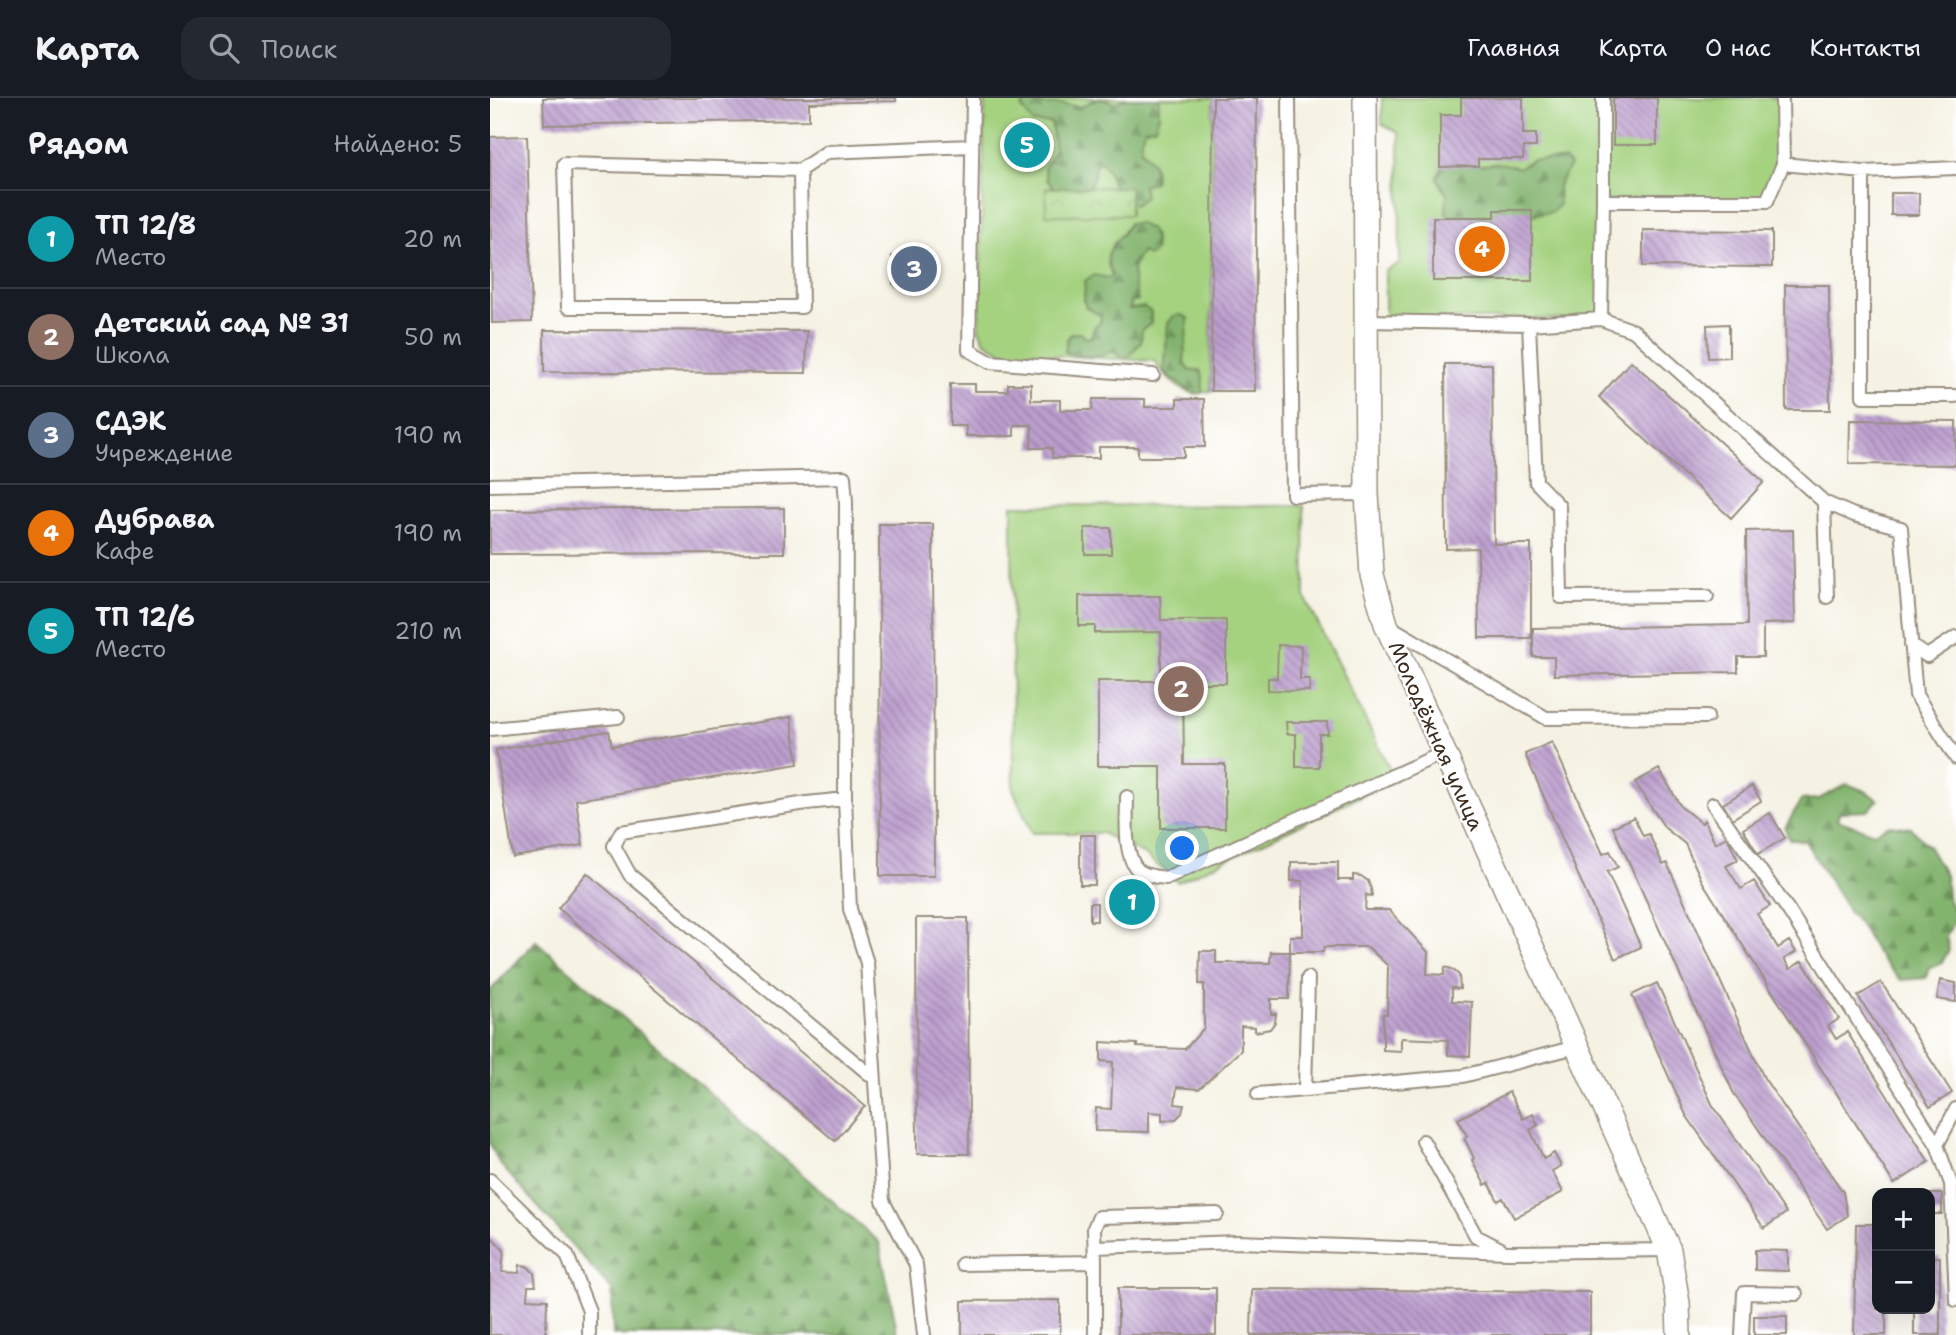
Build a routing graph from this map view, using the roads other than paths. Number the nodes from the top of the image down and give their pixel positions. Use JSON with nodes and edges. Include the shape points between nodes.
{"nodes":[{"id":1,"x":973,"y":98,"type":"edge"},
{"id":2,"x":1289,"y":98,"type":"edge"},
{"id":3,"x":1365,"y":98,"type":"edge"},
{"id":4,"x":1603,"y":98,"type":"edge"},
{"id":5,"x":1782,"y":98,"type":"edge"},
{"id":6,"x":971,"y":146,"type":"junction"},
{"id":7,"x":1783,"y":164,"type":"junction"},
{"id":8,"x":1956,"y":168,"type":"edge"},
{"id":9,"x":800,"y":170,"type":"junction"},
{"id":10,"x":1863,"y":172,"type":"junction"},
{"id":11,"x":1603,"y":201,"type":"junction"},
{"id":12,"x":1601,"y":319,"type":"junction"},
{"id":13,"x":1367,"y":321,"type":"junction"},
{"id":14,"x":1529,"y":324,"type":"junction"},
{"id":15,"x":1153,"y":375,"type":"dead end"},
{"id":16,"x":1955,"y":396,"type":"edge"},
{"id":17,"x":490,"y":485,"type":"edge"},
{"id":18,"x":1367,"y":494,"type":"junction"},
{"id":19,"x":1824,"y":502,"type":"junction"},
{"id":20,"x":1707,"y":596,"type":"dead end"},
{"id":21,"x":1827,"y":597,"type":"dead end"},
{"id":22,"x":1386,"y":625,"type":"junction"},
{"id":23,"x":1956,"y":637,"type":"edge"},
{"id":24,"x":1911,"y":645,"type":"junction"},
{"id":25,"x":618,"y":717,"type":"dead end"},
{"id":26,"x":1707,"y":717,"type":"dead end"},
{"id":27,"x":490,"y":729,"type":"edge"},
{"id":28,"x":1443,"y":752,"type":"junction"},
{"id":29,"x":1956,"y":758,"type":"edge"},
{"id":30,"x":1127,"y":797,"type":"dead end"},
{"id":31,"x":845,"y":799,"type":"junction"},
{"id":32,"x":1713,"y":804,"type":"dead end"},
{"id":33,"x":1308,"y":978,"type":"dead end"},
{"id":34,"x":1576,"y":1047,"type":"junction"},
{"id":35,"x":874,"y":1078,"type":"junction"},
{"id":36,"x":1305,"y":1090,"type":"junction"},
{"id":37,"x":1258,"y":1094,"type":"dead end"},
{"id":38,"x":1956,"y":1109,"type":"edge"},
{"id":39,"x":1423,"y":1141,"type":"dead end"},
{"id":40,"x":1937,"y":1144,"type":"junction"},
{"id":41,"x":490,"y":1180,"type":"edge"},
{"id":42,"x":1217,"y":1214,"type":"dead end"},
{"id":43,"x":1095,"y":1247,"type":"junction"},
{"id":44,"x":1669,"y":1250,"type":"junction"},
{"id":45,"x":1508,"y":1252,"type":"junction"},
{"id":46,"x":1095,"y":1262,"type":"junction"},
{"id":47,"x":962,"y":1264,"type":"dead end"},
{"id":48,"x":1796,"y":1294,"type":"dead end"},
{"id":49,"x":1956,"y":1300,"type":"edge"},
{"id":50,"x":589,"y":1335,"type":"edge"},
{"id":51,"x":924,"y":1335,"type":"edge"},
{"id":52,"x":1095,"y":1335,"type":"edge"},
{"id":53,"x":1679,"y":1335,"type":"edge"},
{"id":54,"x":1742,"y":1335,"type":"edge"}],
"edges":[{"from":1,"to":6,"type":"lane"},
{"from":2,"to":18,"type":"lane","via":[[1293,495]]},
{"from":3,"to":13,"type":"street","name":"Молодёжная улица"},
{"from":4,"to":11,"type":"lane"},
{"from":5,"to":7,"type":"lane"},
{"from":6,"to":9,"type":"lane","via":[[827,152]]},
{"from":6,"to":15,"type":"lane","via":[[969,350],[990,362]]},
{"from":7,"to":10,"type":"lane"},
{"from":7,"to":11,"type":"lane","via":[[1767,201]]},
{"from":8,"to":10,"type":"lane"},
{"from":9,"to":9,"type":"lane","via":[[564,164],[568,307],[803,307]]},
{"from":10,"to":16,"type":"lane","via":[[1863,396]]},
{"from":11,"to":12,"type":"lane"},
{"from":12,"to":14,"type":"lane"},
{"from":12,"to":19,"type":"lane","via":[[1634,331]]},
{"from":13,"to":14,"type":"lane"},
{"from":13,"to":18,"type":"street","name":"Молодёжная улица"},
{"from":14,"to":20,"type":"lane","via":[[1536,482],[1559,506],[1561,597]]},
{"from":17,"to":31,"type":"lane","via":[[844,477]]},
{"from":18,"to":22,"type":"street","name":"Молодёжная улица","via":[[1372,575]]},
{"from":19,"to":21,"type":"lane"},
{"from":19,"to":24,"type":"lane","via":[[1900,528]]},
{"from":22,"to":26,"type":"lane","via":[[1546,718]]},
{"from":22,"to":28,"type":"street","name":"Молодёжная улица"},
{"from":23,"to":24,"type":"lane","via":[[1927,656]]},
{"from":24,"to":29,"type":"lane","via":[[1916,695]]},
{"from":25,"to":27,"type":"lane"},
{"from":28,"to":30,"type":"lane","via":[[1166,878],[1139,871],[1133,862],[1127,837]]},
{"from":28,"to":34,"type":"street","name":"Молодёжная улица"},
{"from":31,"to":35,"type":"lane","via":[[850,909],[867,963]]},
{"from":31,"to":35,"type":"lane","via":[[621,832],[614,846],[630,875]]},
{"from":32,"to":40,"type":"lane","via":[[1789,911]]},
{"from":33,"to":36,"type":"lane"},
{"from":34,"to":36,"type":"lane","via":[[1464,1076]]},
{"from":34,"to":44,"type":"street","name":"Молодёжная улица"},
{"from":35,"to":51,"type":"lane","via":[[883,1201],[916,1265]]},
{"from":36,"to":37,"type":"lane"},
{"from":38,"to":40,"type":"lane"},
{"from":39,"to":45,"type":"lane","via":[[1476,1236]]},
{"from":40,"to":49,"type":"lane","via":[[1951,1184]]},
{"from":41,"to":50,"type":"lane","via":[[567,1255],[589,1311]]},
{"from":42,"to":43,"type":"lane","via":[[1099,1217],[1094,1228]]},
{"from":43,"to":45,"type":"lane","via":[[1238,1242]]},
{"from":43,"to":46,"type":"lane"},
{"from":44,"to":45,"type":"lane"},
{"from":44,"to":53,"type":"street","name":"Молодёжная улица"},
{"from":46,"to":47,"type":"lane"},
{"from":46,"to":52,"type":"lane"},
{"from":48,"to":54,"type":"lane","via":[[1744,1293]]}]}
